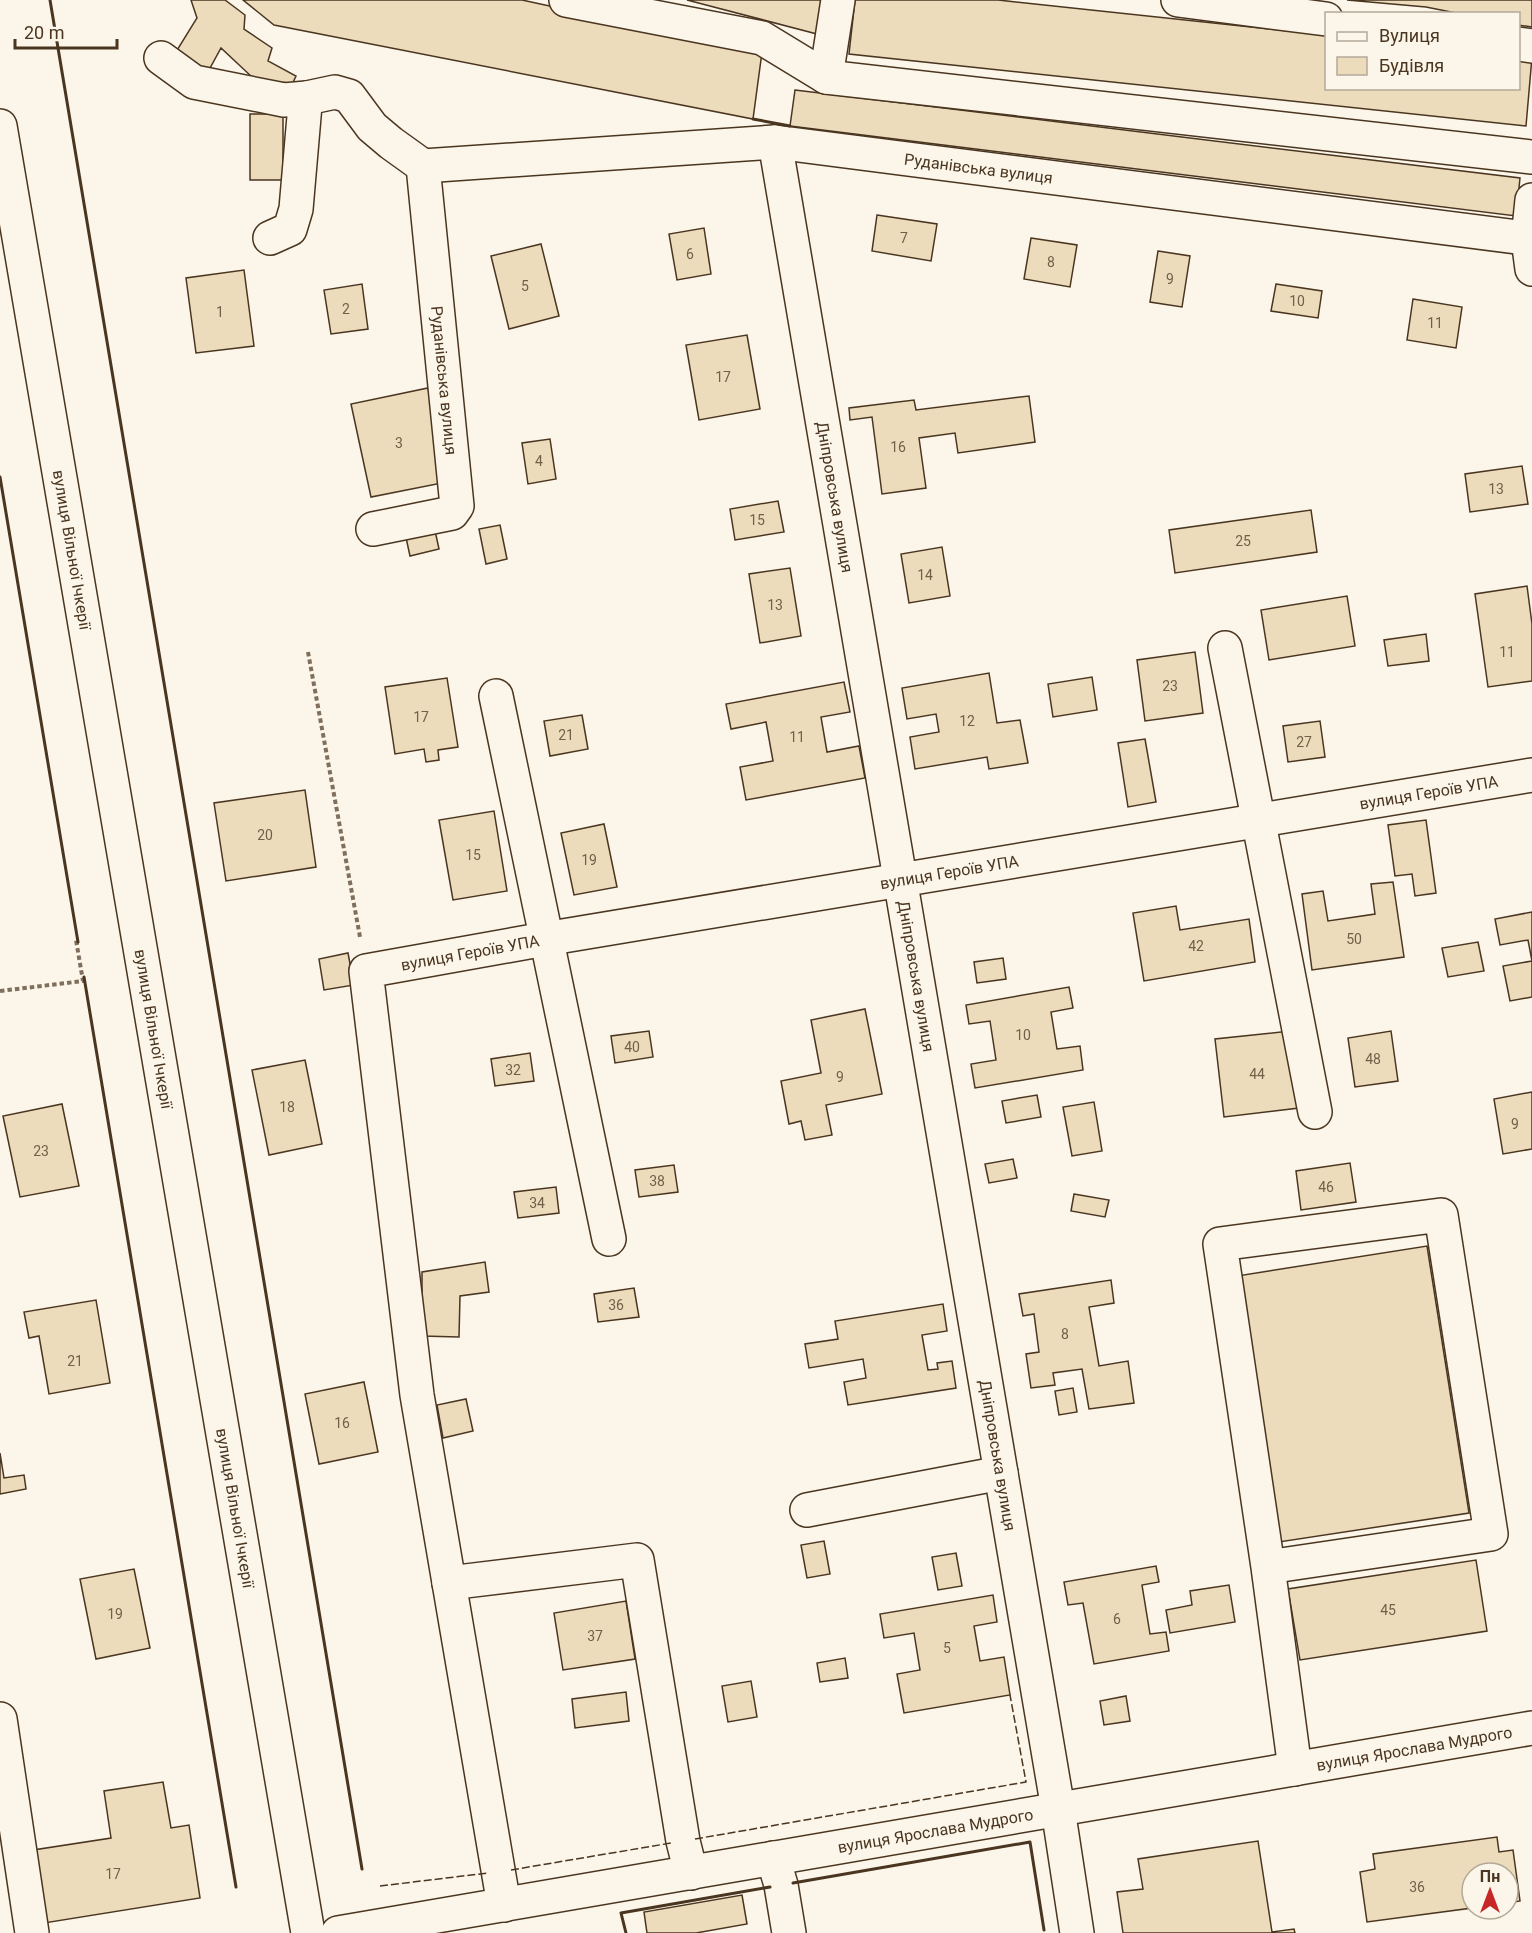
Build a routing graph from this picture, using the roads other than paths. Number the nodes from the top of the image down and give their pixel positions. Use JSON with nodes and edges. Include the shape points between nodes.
{"nodes":[{"id":1,"x":566,"y":0,"type":"edge"},
{"id":2,"x":838,"y":0,"type":"edge"},
{"id":3,"x":1178,"y":0,"type":"edge"},
{"id":4,"x":1325,"y":19,"type":"edge"},
{"id":5,"x":161,"y":58,"type":"dead end"},
{"id":6,"x":826,"y":76,"type":"junction"},
{"id":7,"x":307,"y":98,"type":"junction"},
{"id":8,"x":0,"y":126,"type":"edge"},
{"id":9,"x":775,"y":142,"type":"junction"},
{"id":10,"x":1532,"y":157,"type":"edge"},
{"id":11,"x":423,"y":166,"type":"junction"},
{"id":12,"x":1532,"y":200,"type":"edge"},
{"id":13,"x":270,"y":238,"type":"dead end"},
{"id":14,"x":1531,"y":249,"type":"edge"},
{"id":15,"x":373,"y":529,"type":"dead end"},
{"id":16,"x":1225,"y":648,"type":"dead end"},
{"id":17,"x":496,"y":696,"type":"dead end"},
{"id":18,"x":1532,"y":775,"type":"edge"},
{"id":19,"x":1258,"y":821,"type":"junction"},
{"id":20,"x":901,"y":880,"type":"junction"},
{"id":21,"x":545,"y":939,"type":"junction"},
{"id":22,"x":1316,"y":1112,"type":"dead end"},
{"id":23,"x":609,"y":1239,"type":"dead end"},
{"id":24,"x":1001,"y":1473,"type":"junction"},
{"id":25,"x":807,"y":1510,"type":"dead end"},
{"id":26,"x":1268,"y":1567,"type":"junction"},
{"id":27,"x":449,"y":1583,"type":"junction"},
{"id":28,"x":0,"y":1719,"type":"edge"},
{"id":29,"x":1532,"y":1728,"type":"edge"},
{"id":30,"x":1295,"y":1769,"type":"junction"},
{"id":31,"x":1058,"y":1809,"type":"junction"},
{"id":32,"x":773,"y":1858,"type":"junction"},
{"id":33,"x":691,"y":1873,"type":"junction"},
{"id":34,"x":504,"y":1905,"type":"junction"},
{"id":35,"x":32,"y":1933,"type":"edge"},
{"id":36,"x":308,"y":1933,"type":"edge"},
{"id":37,"x":338,"y":1933,"type":"edge"},
{"id":38,"x":789,"y":1933,"type":"edge"},
{"id":39,"x":1077,"y":1933,"type":"edge"}],
"edges":[{"from":1,"to":6,"type":"street","via":[[762,38]]},
{"from":2,"to":6,"type":"street"},
{"from":3,"to":4,"type":"street"},
{"from":5,"to":7,"type":"street","via":[[194,82],[284,100]]},
{"from":6,"to":10,"type":"street"},
{"from":7,"to":11,"type":"street","via":[[335,92],[349,96],[372,127]]},
{"from":7,"to":13,"type":"street","via":[[296,209],[290,228]]},
{"from":8,"to":36,"type":"street","name":"вулиця Вільної Ічкерії"},
{"from":9,"to":11,"type":"street","name":"Руданівська вулиця"},
{"from":9,"to":14,"type":"street","name":"Руданівська вулиця"},
{"from":9,"to":20,"type":"street","name":"Дніпровська вулиця"},
{"from":11,"to":15,"type":"street","name":"Руданівська вулиця","via":[[457,507],[452,513]]},
{"from":12,"to":14,"type":"street"},
{"from":16,"to":19,"type":"street"},
{"from":17,"to":21,"type":"street"},
{"from":18,"to":19,"type":"street","name":"вулиця Героїв УПА"},
{"from":19,"to":20,"type":"street","name":"вулиця Героїв УПА"},
{"from":19,"to":22,"type":"street"},
{"from":20,"to":21,"type":"street","name":"вулиця Героїв УПА"},
{"from":20,"to":24,"type":"street","name":"Дніпровська вулиця"},
{"from":21,"to":23,"type":"street"},
{"from":21,"to":27,"type":"street","name":"вулиця Героїв УПА","via":[[366,971],[417,1395]]},
{"from":24,"to":25,"type":"street"},
{"from":24,"to":31,"type":"street","name":"Дніпровська вулиця"},
{"from":26,"to":26,"type":"street","via":[[1491,1534],[1441,1215],[1220,1244]]},
{"from":26,"to":30,"type":"street"},
{"from":27,"to":33,"type":"street","via":[[637,1560]]},
{"from":27,"to":34,"type":"street"},
{"from":28,"to":35,"type":"street"},
{"from":29,"to":30,"type":"street","name":"вулиця Ярослава Мудрого"},
{"from":30,"to":31,"type":"street","name":"вулиця Ярослава Мудрого"},
{"from":31,"to":32,"type":"street","name":"вулиця Ярослава Мудрого"},
{"from":31,"to":39,"type":"street","name":"Дніпровська вулиця"},
{"from":32,"to":33,"type":"street","name":"вулиця Ярослава Мудрого"},
{"from":32,"to":38,"type":"street"},
{"from":33,"to":34,"type":"street","name":"вулиця Ярослава Мудрого"},
{"from":34,"to":37,"type":"street","name":"вулиця Ярослава Мудрого"}]}
